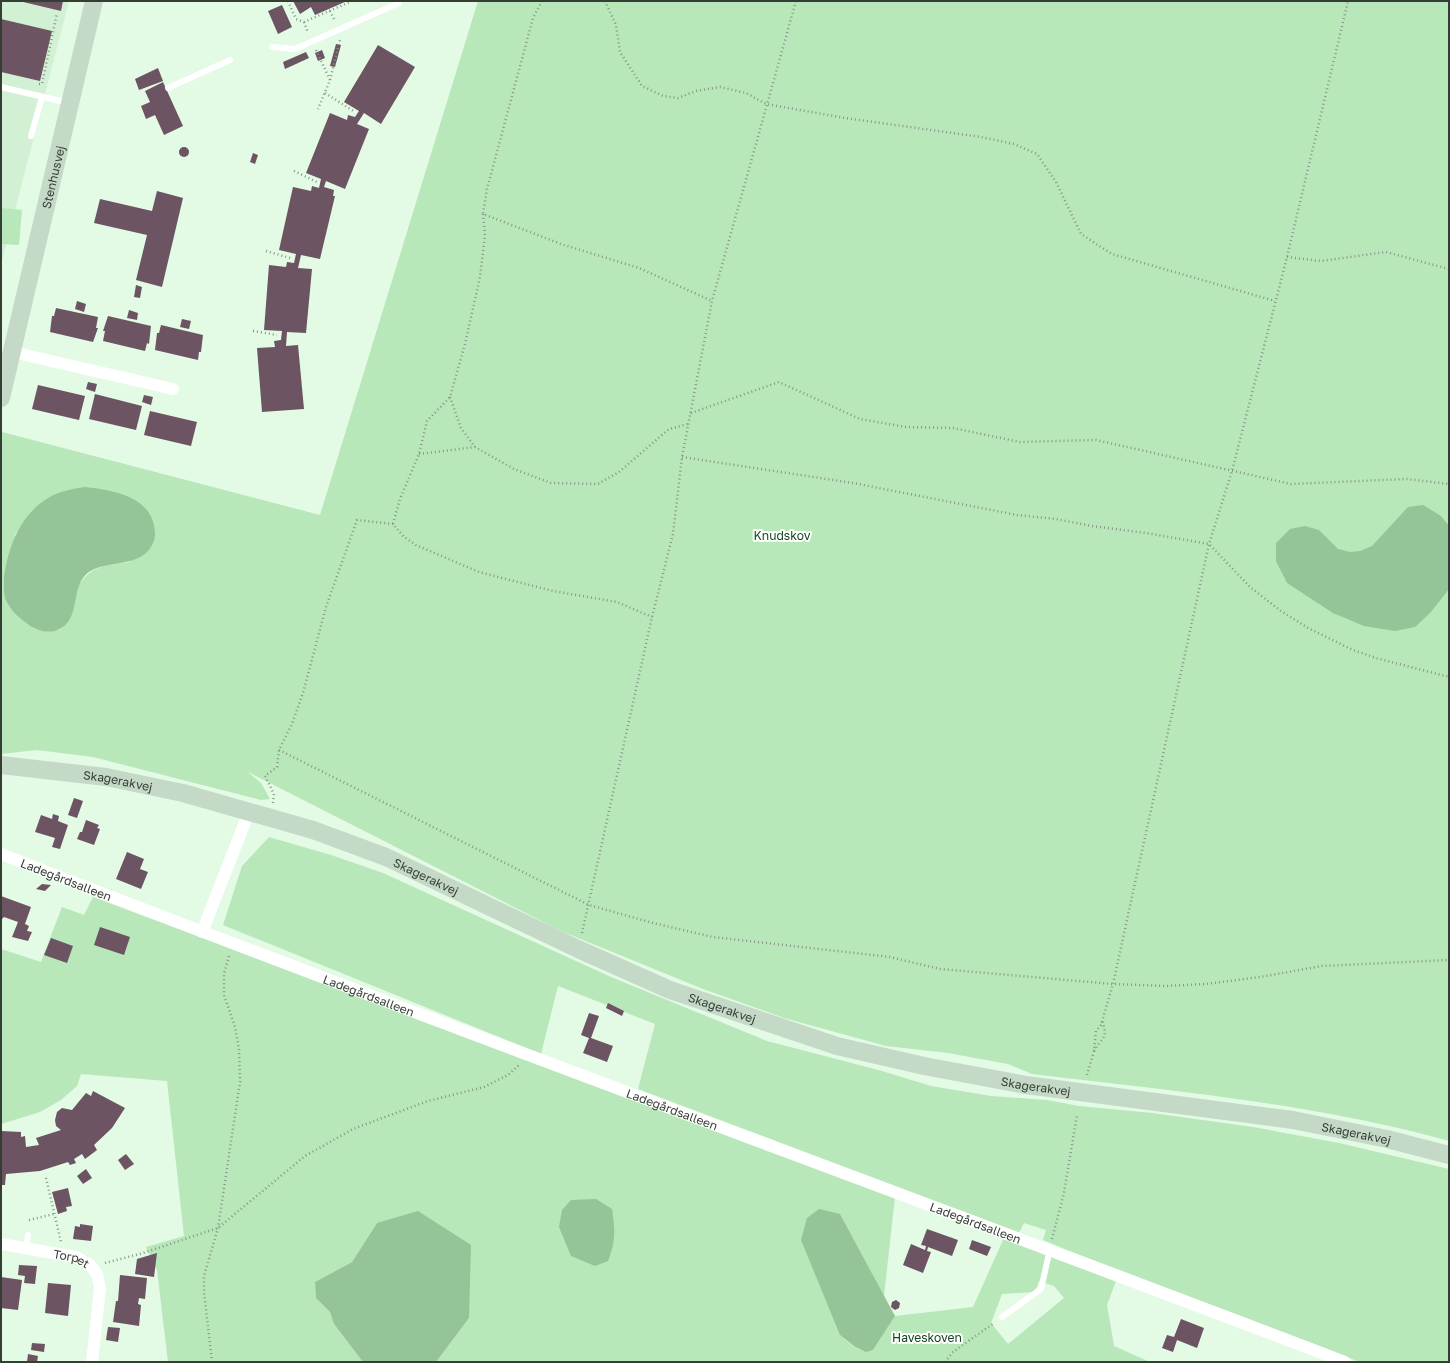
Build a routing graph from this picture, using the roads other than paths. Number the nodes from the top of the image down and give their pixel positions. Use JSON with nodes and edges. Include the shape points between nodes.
{"nodes":[{"id":1,"x":94,"y":1,"type":"edge"},
{"id":2,"x":399,"y":3,"type":"dead end"},
{"id":3,"x":272,"y":47,"type":"dead end"},
{"id":4,"x":230,"y":60,"type":"dead end"},
{"id":5,"x":1,"y":87,"type":"edge"},
{"id":6,"x":168,"y":88,"type":"dead end"},
{"id":7,"x":42,"y":96,"type":"junction"},
{"id":8,"x":70,"y":103,"type":"junction"},
{"id":9,"x":31,"y":136,"type":"dead end"},
{"id":10,"x":12,"y":352,"type":"junction"},
{"id":11,"x":173,"y":389,"type":"dead end"},
{"id":12,"x":1,"y":398,"type":"edge"},
{"id":13,"x":1,"y":765,"type":"edge"},
{"id":14,"x":23,"y":768,"type":"junction"},
{"id":15,"x":1,"y":770,"type":"edge"},
{"id":16,"x":249,"y":812,"type":"junction"},
{"id":17,"x":1,"y":854,"type":"edge"},
{"id":18,"x":202,"y":932,"type":"junction"},
{"id":19,"x":1449,"y":1155,"type":"edge"},
{"id":20,"x":28,"y":1235,"type":"dead end"},
{"id":21,"x":1,"y":1244,"type":"edge"},
{"id":22,"x":26,"y":1248,"type":"junction"},
{"id":23,"x":1050,"y":1249,"type":"junction"},
{"id":24,"x":1002,"y":1317,"type":"road end"},
{"id":25,"x":92,"y":1362,"type":"edge"},
{"id":26,"x":1345,"y":1362,"type":"edge"}],
"edges":[{"from":1,"to":8,"type":"street","name":"Stenhusvej"},
{"from":2,"to":3,"type":"lane","via":[[294,49]]},
{"from":4,"to":6,"type":"lane"},
{"from":5,"to":7,"type":"lane"},
{"from":7,"to":8,"type":"lane"},
{"from":7,"to":9,"type":"lane"},
{"from":8,"to":10,"type":"street","name":"Stenhusvej"},
{"from":10,"to":11,"type":"street"},
{"from":10,"to":12,"type":"street","name":"Stenhusvej"},
{"from":13,"to":14,"type":"street","name":"Skagerakvej"},
{"from":14,"to":15,"type":"street","name":"Skagerakvej"},
{"from":14,"to":16,"type":"street","name":"Skagerakvej","via":[[106,777],[183,793]]},
{"from":16,"to":18,"type":"street"},
{"from":16,"to":19,"type":"street","name":"Skagerakvej","via":[[313,830],[386,857],[670,990],[837,1046],[924,1066],[1026,1085],[1293,1120],[1387,1139]]},
{"from":17,"to":18,"type":"street","name":"Ladegårdsalleen"},
{"from":18,"to":23,"type":"street","name":"Ladegårdsalleen"},
{"from":20,"to":22,"type":"lane"},
{"from":21,"to":22,"type":"street","name":"Torpet"},
{"from":22,"to":25,"type":"street","name":"Torpet","via":[[76,1257],[97,1274],[100,1288]]},
{"from":23,"to":24,"type":"lane","via":[[1041,1289]]},
{"from":23,"to":26,"type":"street","name":"Ladegårdsalleen"}]}
